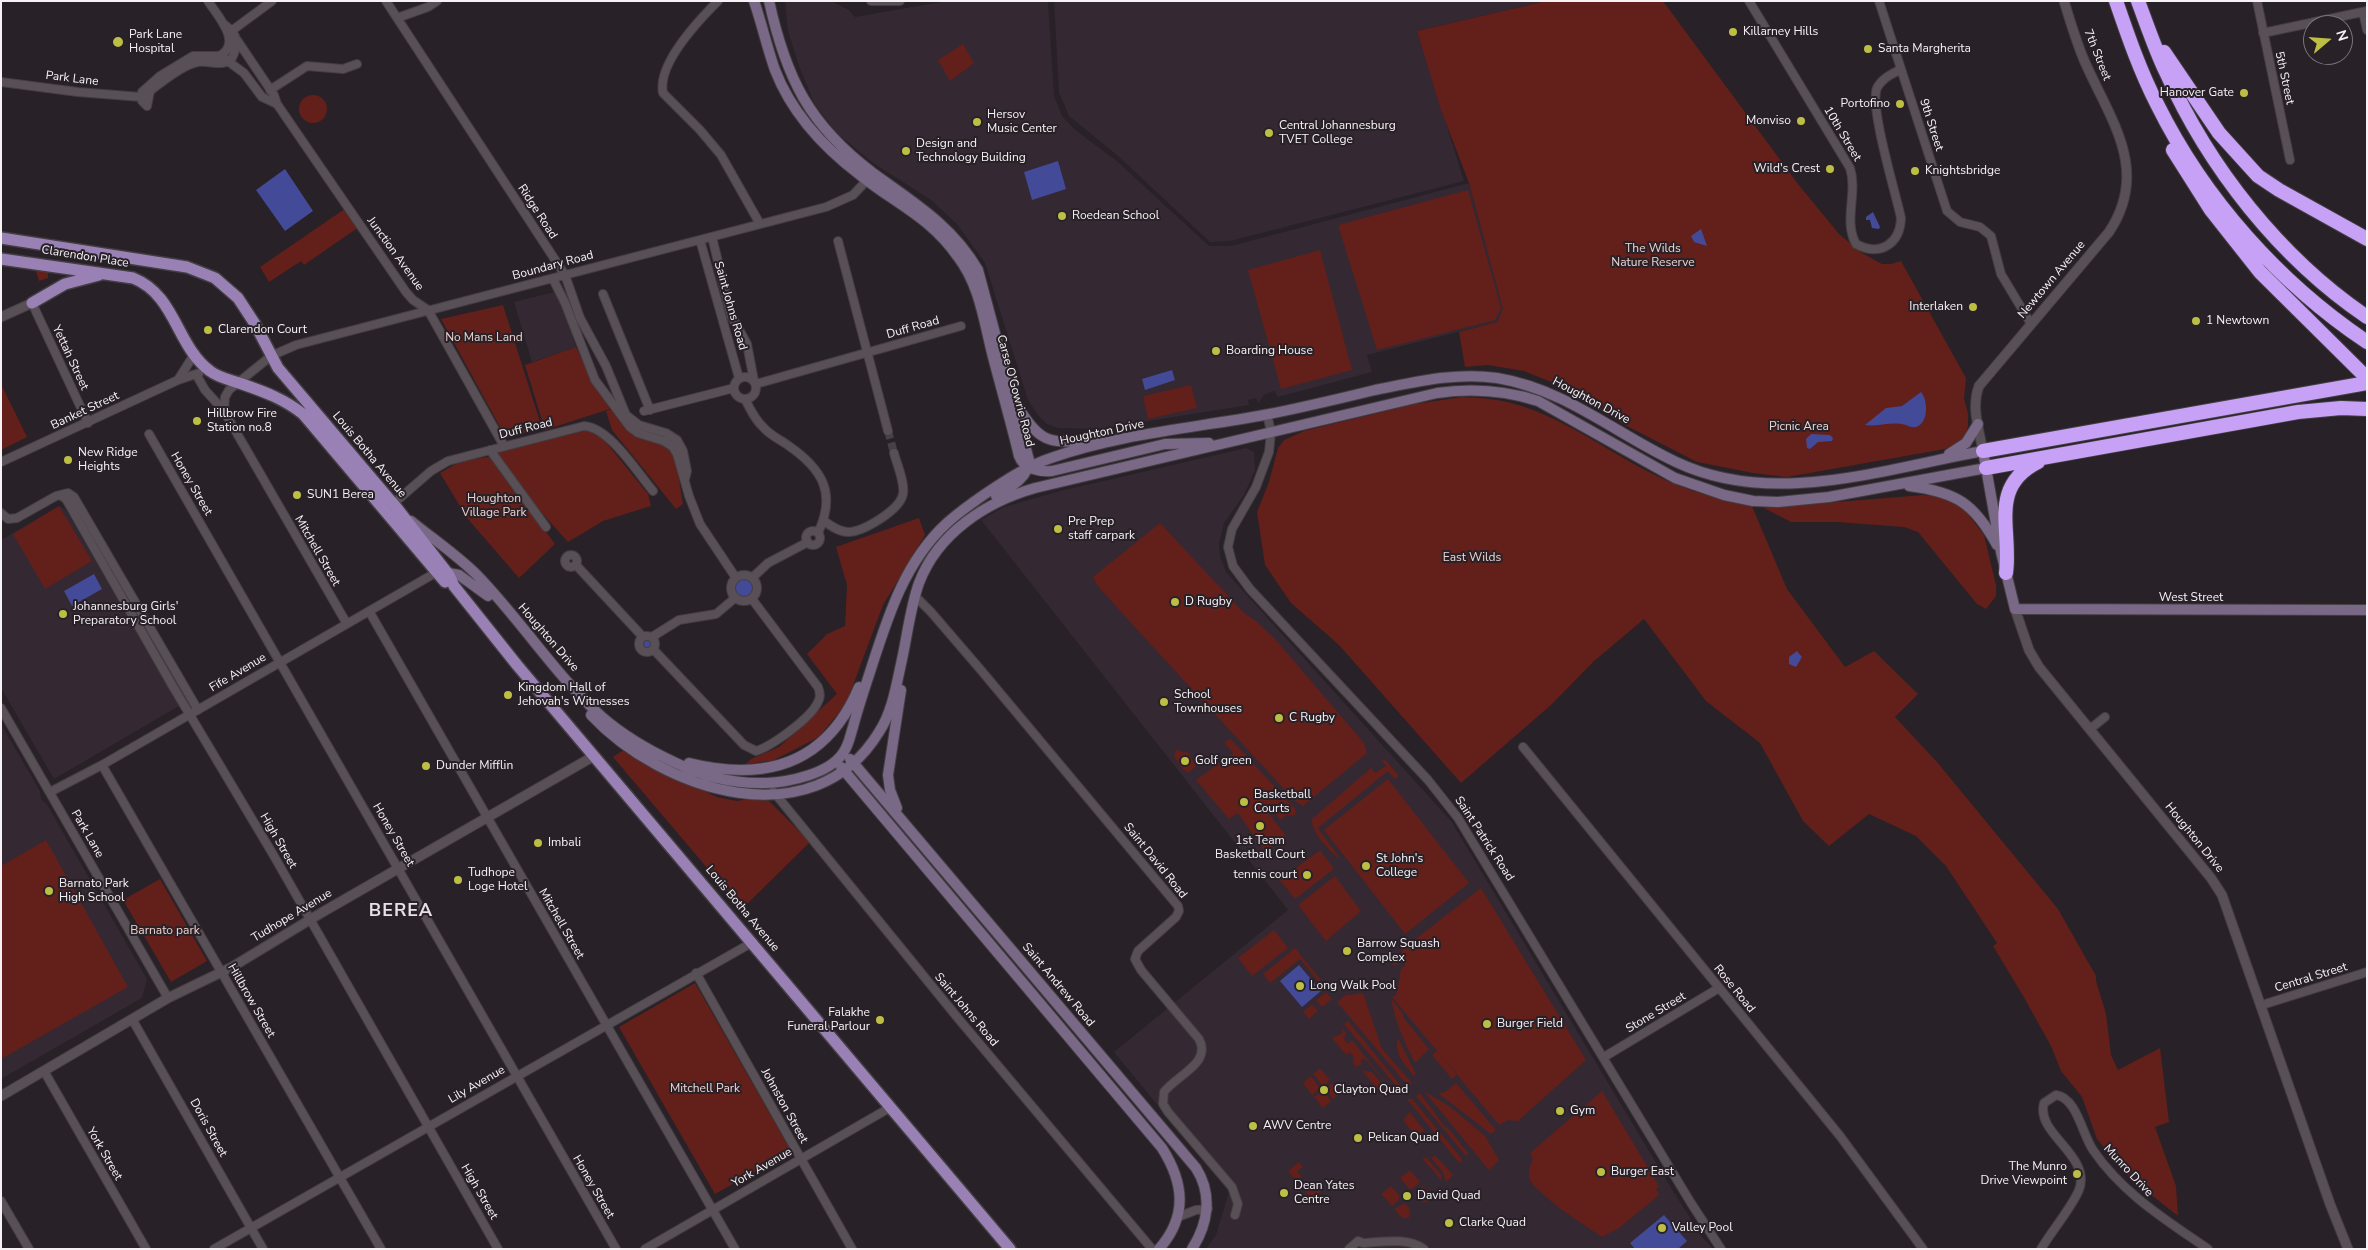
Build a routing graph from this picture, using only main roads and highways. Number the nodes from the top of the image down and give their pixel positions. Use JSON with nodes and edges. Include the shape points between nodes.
{"nodes":[{"id":1,"x":754,"y":1,"type":"edge"},
{"id":2,"x":768,"y":1,"type":"edge"},
{"id":3,"x":774,"y":1,"type":"edge"},
{"id":4,"x":2116,"y":1,"type":"edge"},
{"id":5,"x":2138,"y":1,"type":"edge"},
{"id":6,"x":771,"y":13,"type":"junction"},
{"id":7,"x":2147,"y":26,"type":"junction"},
{"id":8,"x":2157,"y":104,"type":"junction"},
{"id":9,"x":870,"y":177,"type":"junction"},
{"id":10,"x":1,"y":238,"type":"edge"},
{"id":11,"x":2367,"y":239,"type":"edge"},
{"id":12,"x":1,"y":259,"type":"edge"},
{"id":13,"x":106,"y":274,"type":"junction"},
{"id":14,"x":32,"y":303,"type":"road end"},
{"id":15,"x":2367,"y":317,"type":"edge"},
{"id":16,"x":2367,"y":342,"type":"edge"},
{"id":17,"x":271,"y":356,"type":"joint"},
{"id":18,"x":208,"y":370,"type":"joint"},
{"id":19,"x":2367,"y":378,"type":"edge"},
{"id":20,"x":2367,"y":383,"type":"edge"},
{"id":21,"x":1011,"y":395,"type":"junction"},
{"id":22,"x":2367,"y":409,"type":"edge"},
{"id":23,"x":1978,"y":424,"type":"road end"},
{"id":24,"x":1129,"y":439,"type":"junction"},
{"id":25,"x":1232,"y":442,"type":"junction"},
{"id":26,"x":1983,"y":451,"type":"junction"},
{"id":27,"x":1019,"y":456,"type":"junction"},
{"id":28,"x":2052,"y":456,"type":"junction"},
{"id":29,"x":1932,"y":460,"type":"junction"},
{"id":30,"x":1028,"y":467,"type":"junction"},
{"id":31,"x":1986,"y":468,"type":"junction"},
{"id":32,"x":1008,"y":479,"type":"junction"},
{"id":33,"x":1899,"y":484,"type":"junction"},
{"id":34,"x":397,"y":508,"type":"junction"},
{"id":35,"x":967,"y":521,"type":"junction"},
{"id":36,"x":2001,"y":552,"type":"junction"},
{"id":37,"x":442,"y":572,"type":"junction"},
{"id":38,"x":2006,"y":573,"type":"junction"},
{"id":39,"x":916,"y":597,"type":"junction"},
{"id":40,"x":892,"y":608,"type":"junction"},
{"id":41,"x":2015,"y":610,"type":"joint"},
{"id":42,"x":2367,"y":610,"type":"edge"},
{"id":43,"x":910,"y":622,"type":"junction"},
{"id":44,"x":882,"y":634,"type":"junction"},
{"id":45,"x":844,"y":752,"type":"junction"},
{"id":46,"x":837,"y":761,"type":"junction"},
{"id":47,"x":673,"y":762,"type":"junction"},
{"id":48,"x":854,"y":763,"type":"junction"},
{"id":49,"x":844,"y":771,"type":"junction"},
{"id":50,"x":911,"y":830,"type":"junction"},
{"id":51,"x":1010,"y":1249,"type":"edge"},
{"id":52,"x":1159,"y":1249,"type":"edge"},
{"id":53,"x":1192,"y":1249,"type":"edge"}],
"edges":[{"from":1,"to":9,"type":"main road","name":"Carse O'Gowrie Road","via":[[775,70],[795,110],[824,146]]},
{"from":2,"to":6,"type":"main road","name":"Carse O'Gowrie Road"},
{"from":3,"to":6,"type":"main road"},
{"from":4,"to":8,"type":"highway","via":[[2132,48]]},
{"from":5,"to":7,"type":"highway"},
{"from":6,"to":9,"type":"main road","name":"Carse O'Gowrie Road","via":[[794,84],[816,119]]},
{"from":7,"to":11,"type":"highway","via":[[2195,100],[2258,176]]},
{"from":7,"to":15,"type":"highway","via":[[2180,101],[2224,174],[2280,241],[2326,286]]},
{"from":8,"to":16,"type":"highway","via":[[2197,171],[2245,234],[2311,300]]},
{"from":8,"to":19,"type":"highway","via":[[2172,148],[2211,210],[2260,272]]},
{"from":9,"to":21,"type":"main road","name":"Carse O'Gowrie Road","via":[[927,211],[968,252],[978,270]]},
{"from":9,"to":27,"type":"main road","name":"Carse O'Gowrie Road","via":[[940,234],[966,269],[980,307]]},
{"from":10,"to":17,"type":"main road","name":"Clarendon Place","via":[[187,268],[215,278],[238,298]]},
{"from":12,"to":13,"type":"main road","name":"Clarendon Place"},
{"from":13,"to":14,"type":"main road","via":[[65,284]]},
{"from":13,"to":18,"type":"main road","name":"Clarendon Place","via":[[133,278],[151,287],[163,300],[194,353]]},
{"from":17,"to":34,"type":"main road","name":"Louis Botha Avenue","via":[[290,383]]},
{"from":18,"to":37,"type":"main road","name":"Louis Botha Avenue","via":[[281,398],[303,414]]},
{"from":20,"to":26,"type":"highway"},
{"from":21,"to":24,"type":"main road","via":[[1029,425],[1040,437],[1048,440]]},
{"from":21,"to":30,"type":"main road","name":"Carse O'Gowrie Road","via":[[1029,460]]},
{"from":22,"to":28,"type":"highway","via":[[2298,412]]},
{"from":23,"to":29,"type":"main road","via":[[1960,448]]},
{"from":24,"to":29,"type":"main road","name":"Houghton Drive","via":[[1267,414],[1428,379],[1471,376],[1515,382],[1548,392],[1678,463],[1731,480],[1760,484],[1802,483],[1856,476]]},
{"from":24,"to":30,"type":"main road","name":"Houghton Drive","via":[[1077,449]]},
{"from":25,"to":30,"type":"main road","via":[[1165,444],[1047,471]]},
{"from":25,"to":33,"type":"main road","name":"Houghton Drive","via":[[1430,394],[1486,390],[1538,401],[1675,478],[1738,499],[1766,502],[1803,500]]},
{"from":25,"to":35,"type":"main road","name":"Houghton Drive","via":[[1016,493]]},
{"from":26,"to":29,"type":"main road","name":"Houghton Drive"},
{"from":26,"to":31,"type":"main road","name":"Houghton Drive"},
{"from":27,"to":30,"type":"main road","name":"Carse O'Gowrie Road"},
{"from":27,"to":32,"type":"main road"},
{"from":28,"to":31,"type":"highway"},
{"from":28,"to":38,"type":"highway","via":[[2028,468],[2009,488],[2005,503],[2009,556]]},
{"from":30,"to":32,"type":"main road","name":"Houghton Drive"},
{"from":30,"to":35,"type":"main road","via":[[1020,479]]},
{"from":31,"to":33,"type":"main road","name":"Houghton Drive"},
{"from":31,"to":36,"type":"main road","name":"Houghton Drive"},
{"from":32,"to":40,"type":"main road","name":"Houghton Drive","via":[[939,530],[909,573]]},
{"from":33,"to":36,"type":"main road","via":[[1940,490],[1964,502],[1982,520]]},
{"from":34,"to":37,"type":"main road","name":"Louis Botha Avenue"},
{"from":34,"to":47,"type":"main road","name":"Houghton Drive","via":[[475,573],[601,717],[640,745]]},
{"from":35,"to":39,"type":"main road","name":"Houghton Drive","via":[[936,554],[922,577]]},
{"from":36,"to":38,"type":"main road","name":"Houghton Drive"},
{"from":37,"to":49,"type":"main road","name":"Houghton Drive","via":[[470,582],[491,598],[592,717],[625,746],[658,767],[726,792],[774,794],[813,787]]},
{"from":37,"to":51,"type":"main road","name":"Louis Botha Avenue","via":[[446,583],[454,586]]},
{"from":38,"to":41,"type":"main road","name":"Houghton Drive"},
{"from":39,"to":40,"type":"main road","via":[[902,599]]},
{"from":39,"to":43,"type":"main road","name":"Houghton Drive"},
{"from":40,"to":44,"type":"main road","name":"Houghton Drive"},
{"from":41,"to":42,"type":"main road","name":"West Street"},
{"from":43,"to":48,"type":"main road","name":"Houghton Drive","via":[[888,713],[879,733]]},
{"from":43,"to":50,"type":"main road","via":[[888,775],[893,801]]},
{"from":44,"to":45,"type":"main road","name":"Houghton Drive"},
{"from":44,"to":47,"type":"main road","via":[[846,714],[814,748],[786,762],[754,771],[732,772]]},
{"from":45,"to":46,"type":"main road","name":"Houghton Drive"},
{"from":45,"to":48,"type":"main road","name":"Saint Andrew Road"},
{"from":46,"to":47,"type":"main road","name":"Houghton Drive","via":[[807,774],[769,782],[716,778]]},
{"from":46,"to":49,"type":"main road","name":"Saint Andrew Road"},
{"from":48,"to":49,"type":"main road","name":"Houghton Drive"},
{"from":48,"to":50,"type":"main road","name":"Saint Andrew Road"},
{"from":49,"to":52,"type":"main road","name":"Saint Andrew Road","via":[[1162,1148],[1178,1180],[1178,1217]]},
{"from":50,"to":53,"type":"main road","name":"Saint Andrew Road","via":[[1200,1174],[1208,1208],[1203,1230]]}]}
